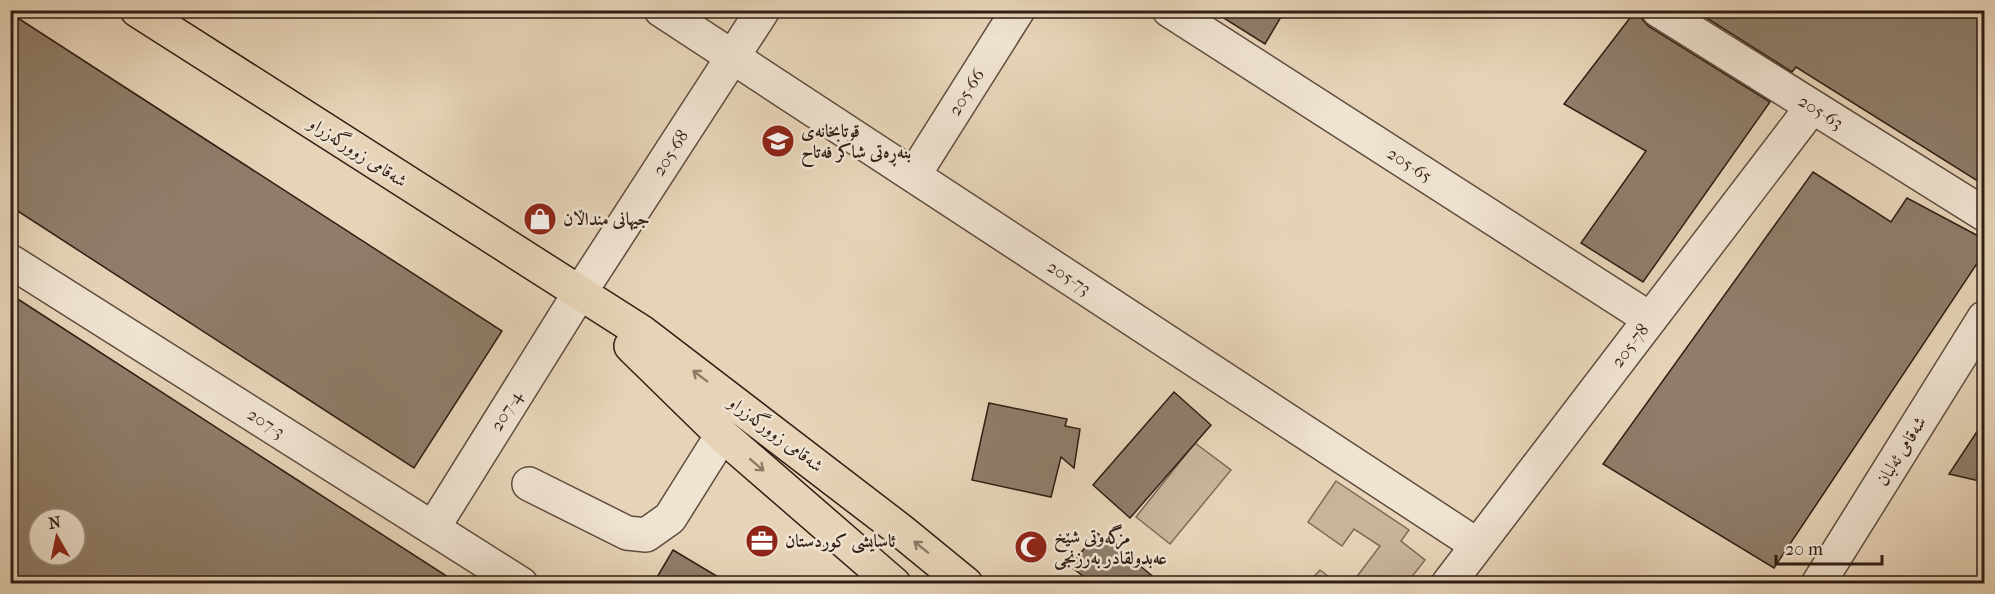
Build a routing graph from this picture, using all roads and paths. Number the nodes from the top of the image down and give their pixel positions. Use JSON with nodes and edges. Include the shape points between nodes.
{"nodes":[{"id":1,"x":138,"y":10,"type":"edge"},
{"id":2,"x":661,"y":10,"type":"edge"},
{"id":3,"x":763,"y":10,"type":"edge"},
{"id":4,"x":1018,"y":10,"type":"edge"},
{"id":5,"x":1169,"y":10,"type":"edge"},
{"id":6,"x":1659,"y":10,"type":"edge"},
{"id":7,"x":733,"y":56,"type":"junction"},
{"id":8,"x":1812,"y":106,"type":"junction"},
{"id":9,"x":914,"y":175,"type":"junction"},
{"id":10,"x":1984,"y":214,"type":"edge"},
{"id":11,"x":10,"y":261,"type":"edge"},
{"id":12,"x":579,"y":294,"type":"junction"},
{"id":13,"x":1650,"y":319,"type":"junction"},
{"id":14,"x":1984,"y":319,"type":"edge"},
{"id":15,"x":722,"y":435,"type":"junction"},
{"id":16,"x":529,"y":484,"type":"dead end"},
{"id":17,"x":433,"y":528,"type":"junction"},
{"id":18,"x":1478,"y":545,"type":"junction"},
{"id":19,"x":521,"y":584,"type":"edge"},
{"id":20,"x":894,"y":584,"type":"edge"},
{"id":21,"x":966,"y":584,"type":"edge"},
{"id":22,"x":1448,"y":584,"type":"edge"},
{"id":23,"x":1818,"y":584,"type":"edge"}],
"edges":[{"from":1,"to":12,"type":"main road","name":"شەقامی زوورگەزراو"},
{"from":2,"to":7,"type":"street","name":"205-73"},
{"from":3,"to":7,"type":"street","name":"205-68"},
{"from":4,"to":9,"type":"street","name":"205-66"},
{"from":5,"to":13,"type":"street","name":"205-65"},
{"from":6,"to":8,"type":"street","name":"205-63"},
{"from":7,"to":9,"type":"street","name":"205-73"},
{"from":7,"to":12,"type":"street","name":"205-68"},
{"from":8,"to":10,"type":"street","name":"205-63"},
{"from":8,"to":13,"type":"street","name":"205-78"},
{"from":9,"to":18,"type":"street","name":"205-73"},
{"from":11,"to":17,"type":"street","name":"207-3"},
{"from":12,"to":15,"type":"main road","name":"شەقامی زوورگەزراو"},
{"from":12,"to":17,"type":"street","name":"207-4"},
{"from":21,"to":12,"type":"main road","name":"شەقامی زوورگەزراو","one_way":true,"via":[[643,333]]},
{"from":13,"to":18,"type":"street","name":"205-78"},
{"from":14,"to":23,"type":"street","name":"شەقامی ئەلبان"},
{"from":15,"to":16,"type":"street","via":[[670,518],[646,535],[627,533]]},
{"from":15,"to":20,"type":"main road","name":"شەقامی زوورگەزراو","one_way":true},
{"from":17,"to":19,"type":"street","name":"207-3"},
{"from":18,"to":22,"type":"street","name":"205-78"}]}
